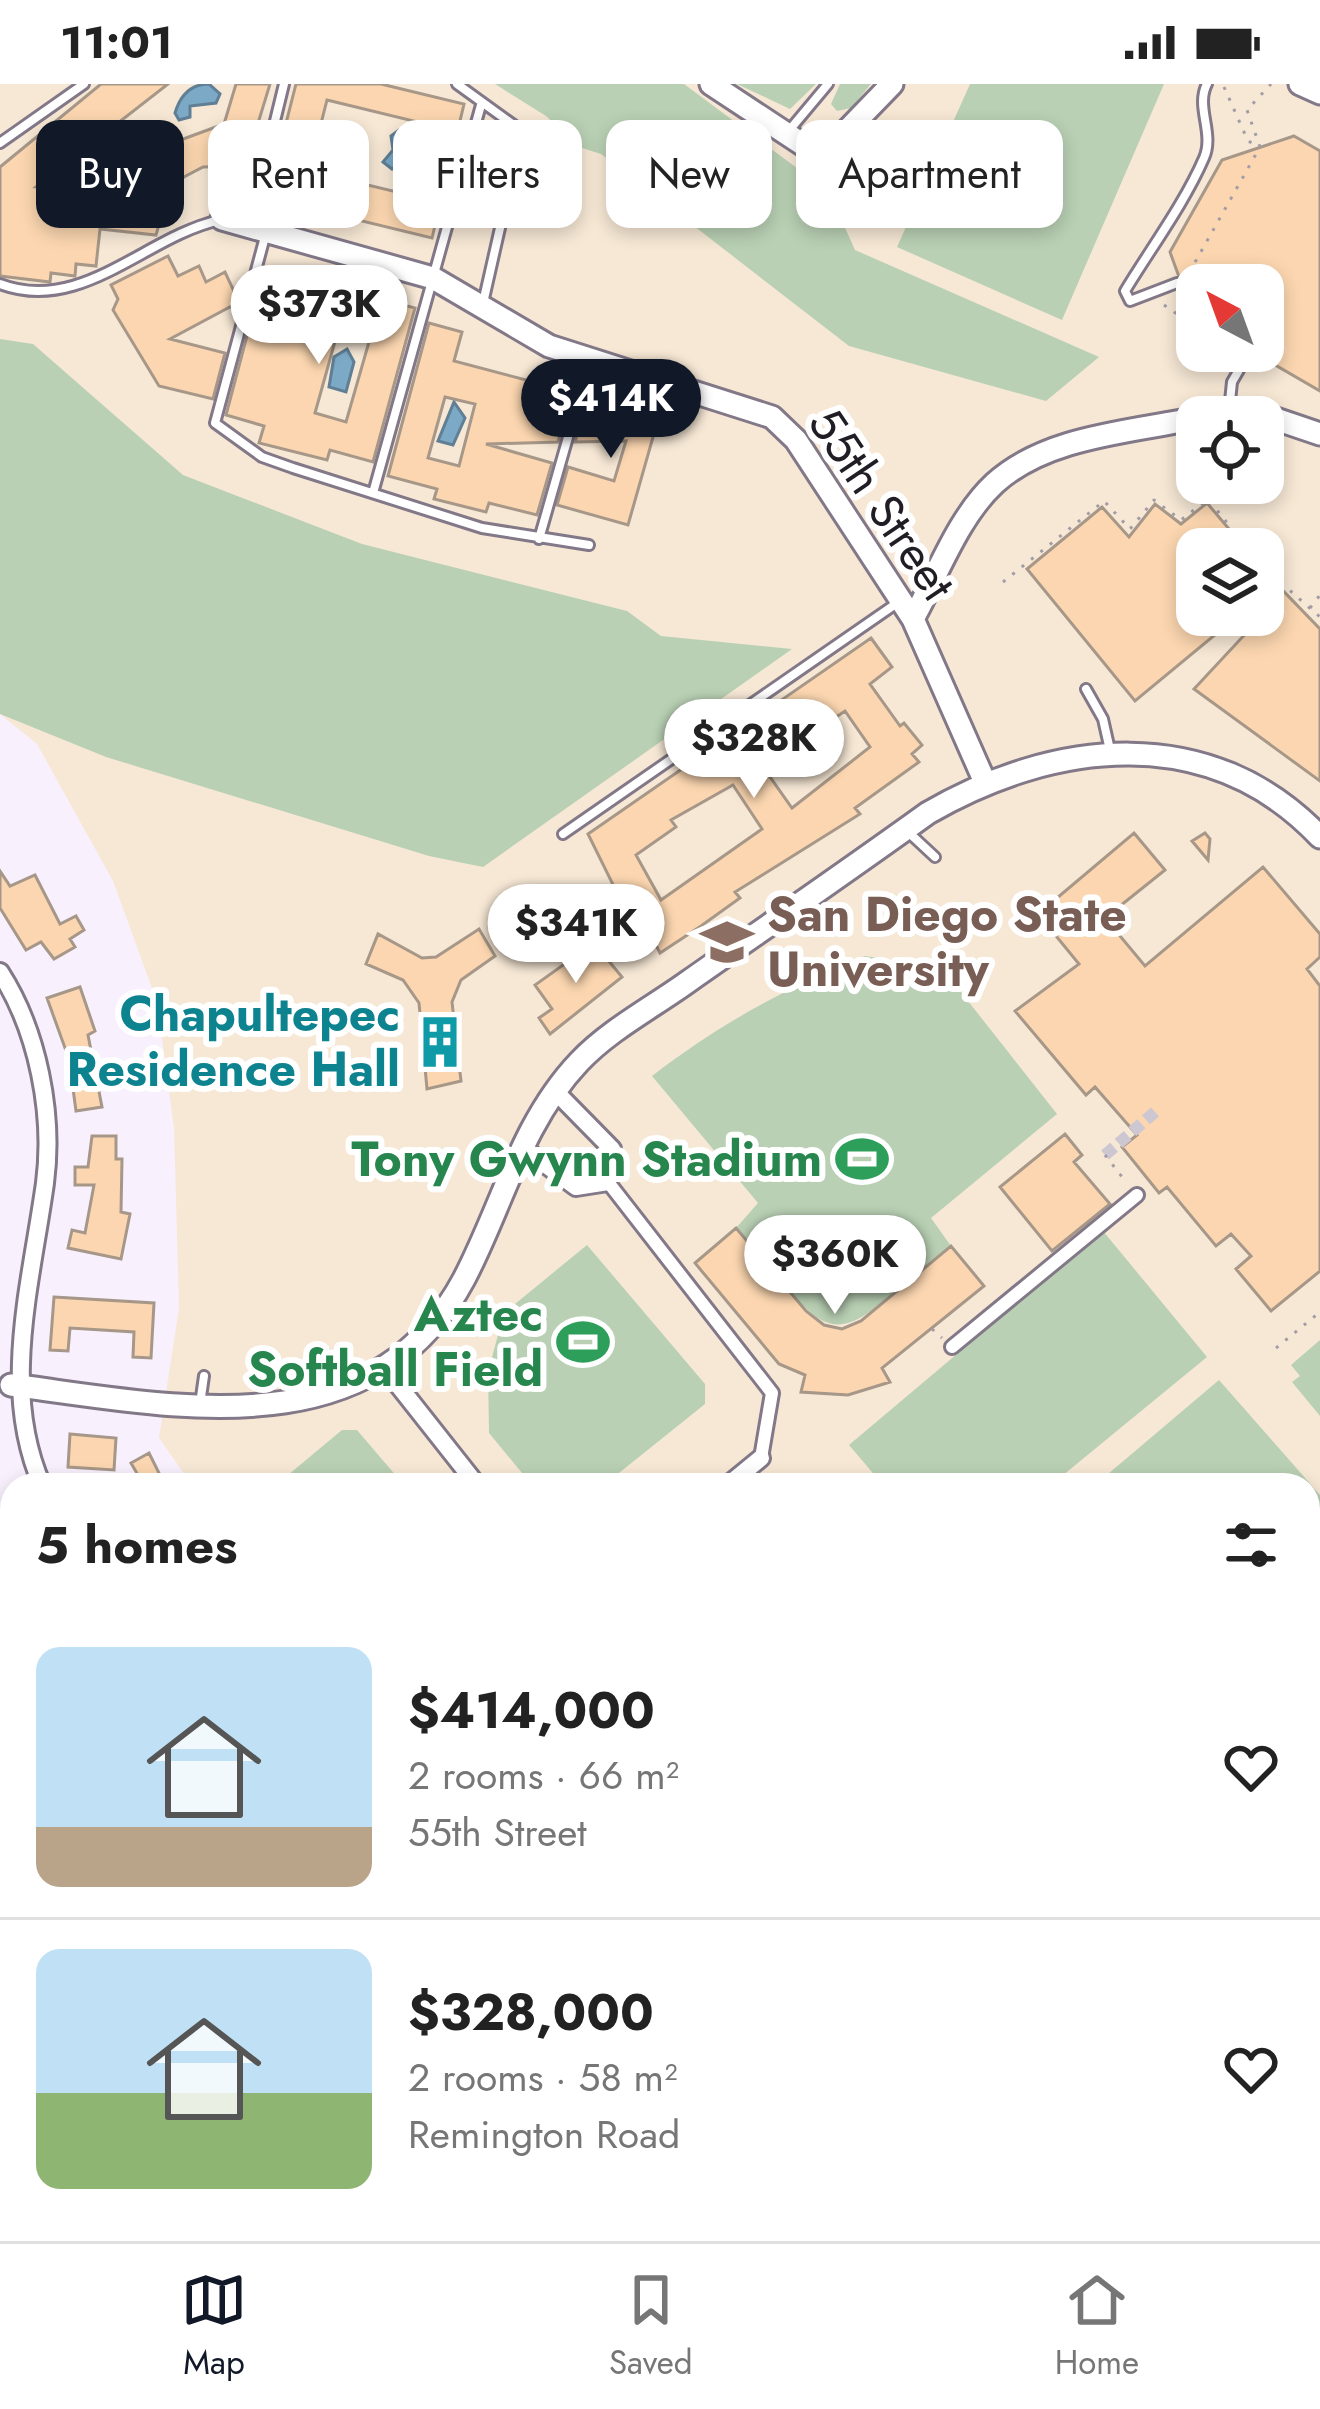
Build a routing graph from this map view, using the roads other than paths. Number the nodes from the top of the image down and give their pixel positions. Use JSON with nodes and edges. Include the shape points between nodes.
{"nodes":[{"id":1,"x":84,"y":84,"type":"edge"},
{"id":2,"x":284,"y":84,"type":"edge"},
{"id":3,"x":457,"y":84,"type":"edge"},
{"id":4,"x":711,"y":84,"type":"edge"},
{"id":5,"x":828,"y":84,"type":"edge"},
{"id":6,"x":892,"y":84,"type":"edge"},
{"id":7,"x":1207,"y":84,"type":"edge"},
{"id":8,"x":1300,"y":84,"type":"edge"},
{"id":9,"x":1320,"y":94,"type":"edge"},
{"id":10,"x":481,"y":105,"type":"junction"},
{"id":11,"x":275,"y":120,"type":"edge"},
{"id":12,"x":785,"y":134,"type":"junction"},
{"id":13,"x":0,"y":143,"type":"edge"},
{"id":14,"x":208,"y":225,"type":"edge"},
{"id":15,"x":252,"y":228,"type":"edge"},
{"id":16,"x":266,"y":232,"type":"junction"},
{"id":17,"x":433,"y":278,"type":"junction"},
{"id":18,"x":1176,"y":283,"type":"edge"},
{"id":19,"x":0,"y":284,"type":"edge"},
{"id":20,"x":482,"y":305,"type":"junction"},
{"id":21,"x":591,"y":358,"type":"junction"},
{"id":22,"x":1176,"y":422,"type":"edge"},
{"id":23,"x":1284,"y":422,"type":"edge"},
{"id":24,"x":1320,"y":434,"type":"edge"},
{"id":25,"x":374,"y":493,"type":"junction"},
{"id":26,"x":539,"y":539,"type":"junction"},
{"id":27,"x":589,"y":545,"type":"dead end"},
{"id":28,"x":907,"y":610,"type":"junction"},
{"id":29,"x":1086,"y":689,"type":"dead end"},
{"id":30,"x":1110,"y":752,"type":"junction"},
{"id":31,"x":984,"y":780,"type":"junction"},
{"id":32,"x":905,"y":829,"type":"junction"},
{"id":33,"x":563,"y":834,"type":"dead end"},
{"id":34,"x":1320,"y":837,"type":"edge"},
{"id":35,"x":934,"y":857,"type":"dead end"},
{"id":36,"x":0,"y":972,"type":"edge"},
{"id":37,"x":555,"y":1091,"type":"junction"},
{"id":38,"x":522,"y":1147,"type":"junction"},
{"id":39,"x":608,"y":1182,"type":"junction"},
{"id":40,"x":1137,"y":1196,"type":"road end"},
{"id":41,"x":952,"y":1347,"type":"dead end"},
{"id":42,"x":325,"y":1353,"type":"dead end"},
{"id":43,"x":382,"y":1366,"type":"junction"},
{"id":44,"x":204,"y":1376,"type":"dead end"},
{"id":45,"x":350,"y":1382,"type":"junction"},
{"id":46,"x":5,"y":1384,"type":"edge"},
{"id":47,"x":199,"y":1409,"type":"junction"},
{"id":48,"x":760,"y":1458,"type":"joint"},
{"id":49,"x":34,"y":1473,"type":"edge"},
{"id":50,"x":467,"y":1473,"type":"edge"},
{"id":51,"x":742,"y":1473,"type":"edge"}],
"edges":[{"from":1,"to":13,"type":"lane"},
{"from":2,"to":11,"type":"lane"},
{"from":3,"to":10,"type":"lane"},
{"from":4,"to":12,"type":"street"},
{"from":5,"to":12,"type":"lane"},
{"from":6,"to":12,"type":"street","via":[[832,146],[805,146]]},
{"from":7,"to":18,"type":"lane","via":[[1206,155],[1125,291],[1130,301]]},
{"from":8,"to":9,"type":"street"},
{"from":10,"to":17,"type":"lane"},
{"from":10,"to":20,"type":"lane","via":[[522,131]]},
{"from":14,"to":19,"type":"lane","via":[[187,227],[75,288],[18,291]]},
{"from":15,"to":16,"type":"street","name":"55th Street"},
{"from":16,"to":17,"type":"street","name":"55th Street"},
{"from":16,"to":25,"type":"lane","via":[[215,423],[262,457]]},
{"from":17,"to":20,"type":"street","name":"55th Street"},
{"from":17,"to":25,"type":"lane"},
{"from":20,"to":21,"type":"street","name":"55th Street","via":[[549,346]]},
{"from":21,"to":26,"type":"lane"},
{"from":21,"to":28,"type":"street","name":"55th Street","via":[[772,417],[796,440]]},
{"from":22,"to":28,"type":"street","via":[[1041,453],[994,484]]},
{"from":23,"to":24,"type":"street"},
{"from":25,"to":26,"type":"lane"},
{"from":26,"to":27,"type":"lane"},
{"from":28,"to":31,"type":"street","name":"55th Street"},
{"from":28,"to":33,"type":"lane"},
{"from":29,"to":30,"type":"lane"},
{"from":30,"to":31,"type":"street"},
{"from":30,"to":34,"type":"street","via":[[1193,764],[1248,784]]},
{"from":31,"to":32,"type":"street"},
{"from":32,"to":35,"type":"lane"},
{"from":32,"to":37,"type":"street","via":[[606,1040]]},
{"from":36,"to":46,"type":"street","via":[[37,1058],[46,1116],[45,1181]]},
{"from":37,"to":38,"type":"street"},
{"from":37,"to":39,"type":"street","via":[[612,1149]]},
{"from":38,"to":39,"type":"street","via":[[576,1187]]},
{"from":38,"to":43,"type":"street","via":[[463,1280],[413,1344]]},
{"from":39,"to":48,"type":"street","via":[[772,1393]]},
{"from":40,"to":41,"type":"street"},
{"from":42,"to":45,"type":"lane"},
{"from":43,"to":45,"type":"street"},
{"from":43,"to":50,"type":"street"},
{"from":44,"to":47,"type":"lane"},
{"from":45,"to":47,"type":"street","via":[[281,1407]]},
{"from":46,"to":47,"type":"street"},
{"from":46,"to":49,"type":"street"},
{"from":48,"to":51,"type":"street"}]}
